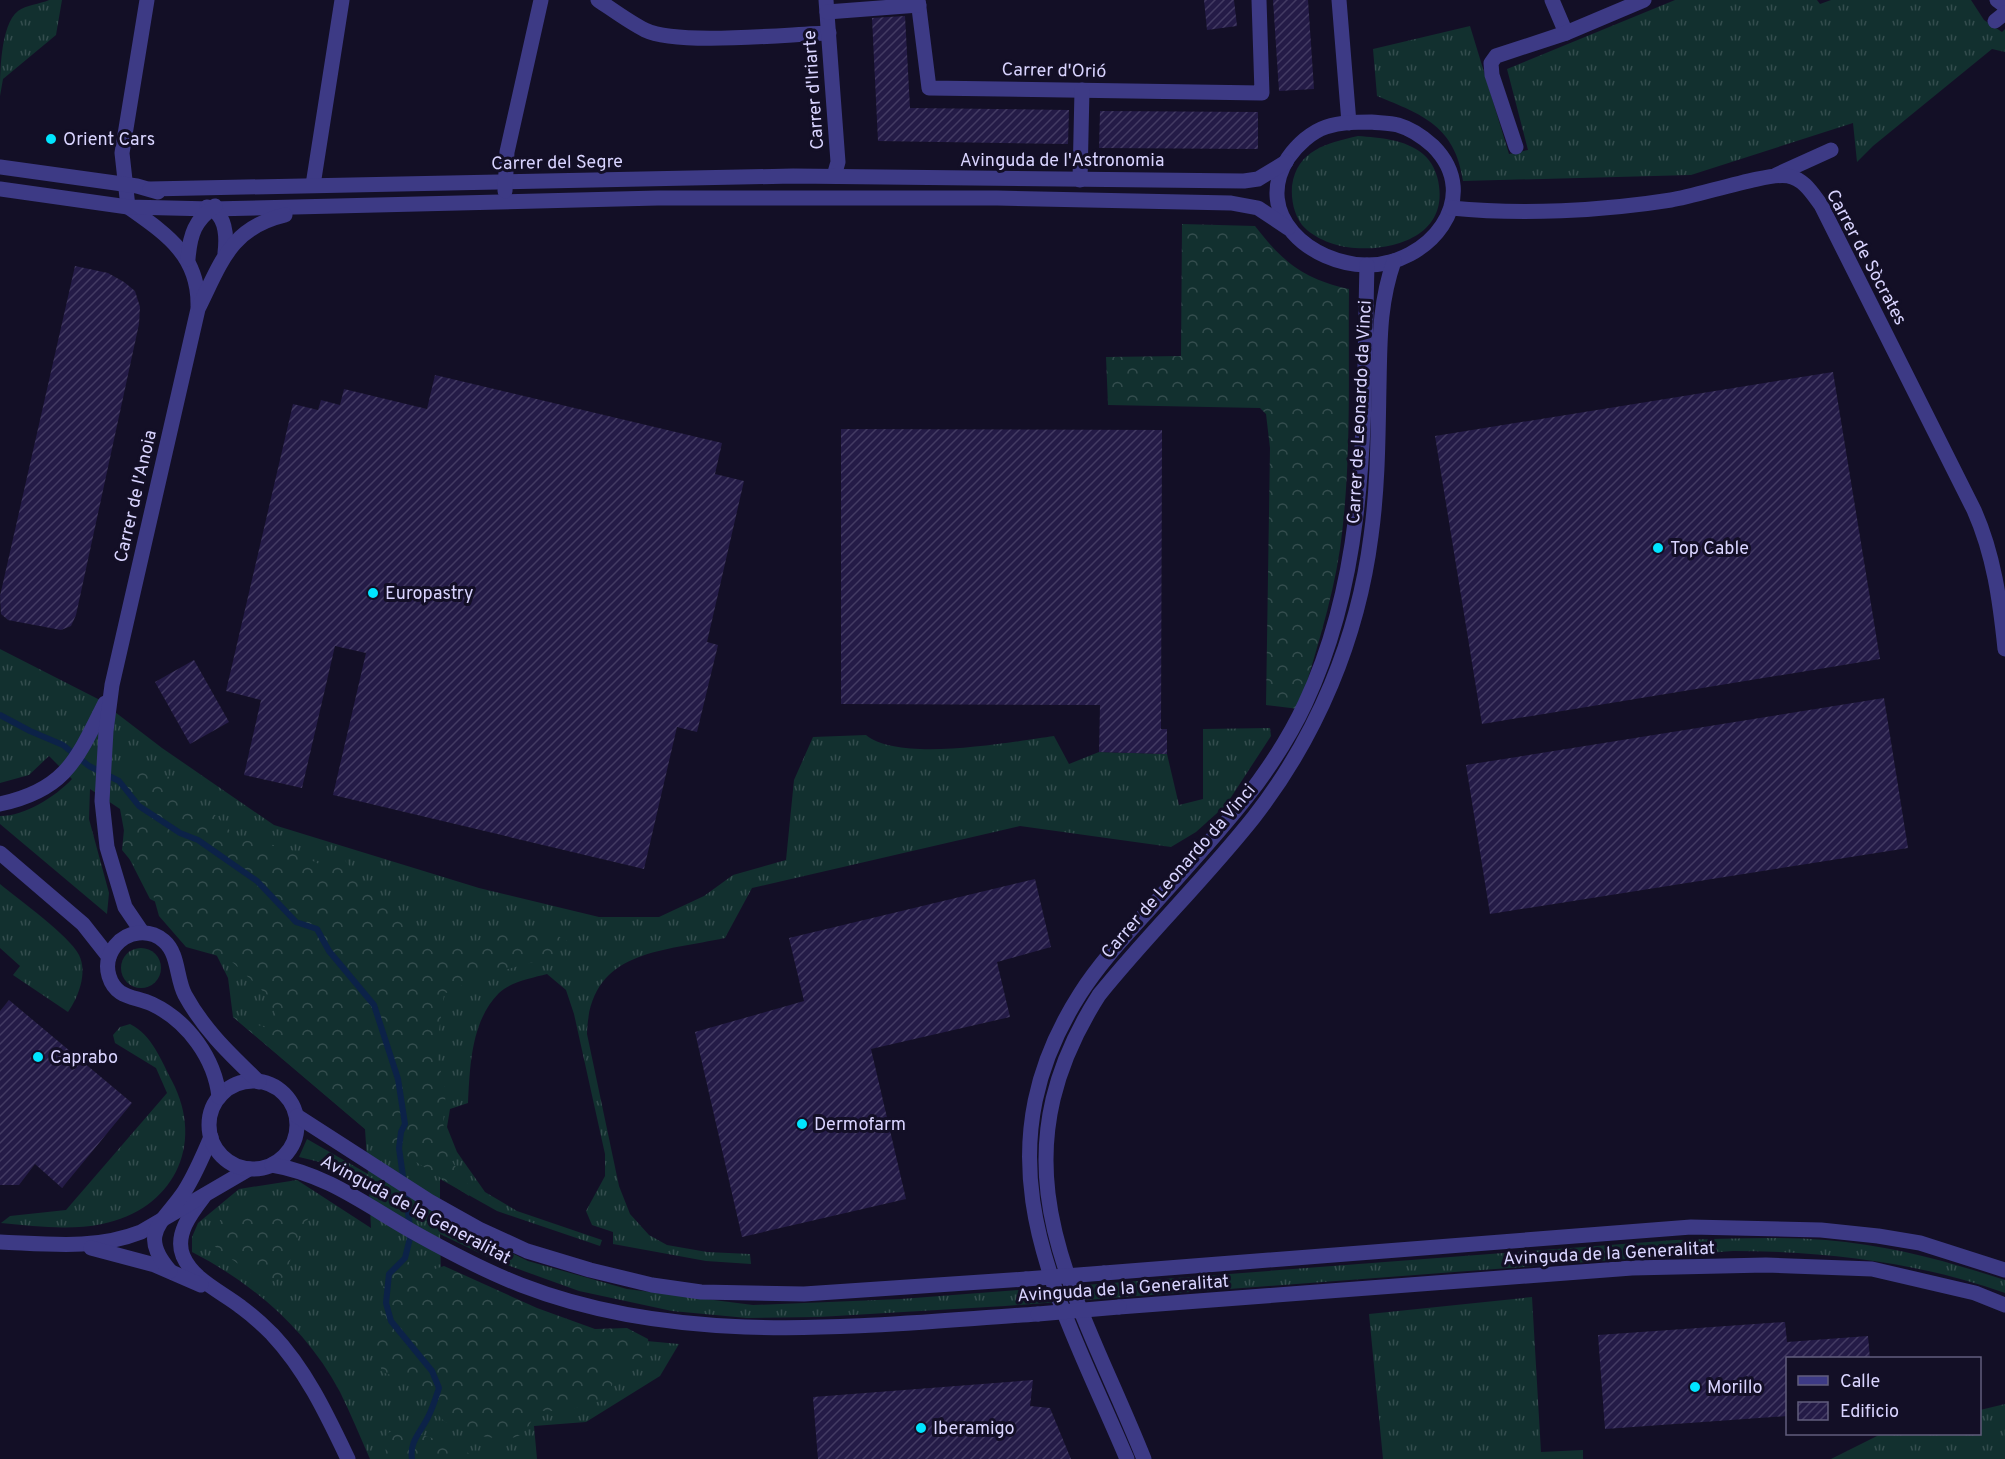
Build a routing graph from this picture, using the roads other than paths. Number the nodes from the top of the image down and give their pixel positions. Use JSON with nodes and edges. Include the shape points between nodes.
{"nodes":[{"id":1,"x":147,"y":0,"type":"edge"},
{"id":2,"x":342,"y":0,"type":"edge"},
{"id":3,"x":541,"y":0,"type":"edge"},
{"id":4,"x":598,"y":0,"type":"edge"},
{"id":5,"x":1259,"y":0,"type":"edge"},
{"id":6,"x":1340,"y":0,"type":"edge"},
{"id":7,"x":1552,"y":0,"type":"edge"},
{"id":8,"x":1644,"y":0,"type":"edge"},
{"id":9,"x":1997,"y":0,"type":"edge"},
{"id":10,"x":918,"y":2,"type":"edge"},
{"id":11,"x":827,"y":6,"type":"edge"},
{"id":12,"x":2005,"y":6,"type":"edge"},
{"id":13,"x":830,"y":33,"type":"junction"},
{"id":14,"x":1566,"y":33,"type":"junction"},
{"id":15,"x":1082,"y":90,"type":"junction"},
{"id":16,"x":1349,"y":123,"type":"junction"},
{"id":17,"x":1516,"y":147,"type":"dead end"},
{"id":18,"x":1831,"y":150,"type":"dead end"},
{"id":19,"x":1286,"y":162,"type":"junction"},
{"id":20,"x":0,"y":167,"type":"edge"},
{"id":21,"x":1776,"y":175,"type":"junction"},
{"id":22,"x":834,"y":176,"type":"junction"},
{"id":23,"x":1080,"y":180,"type":"junction"},
{"id":24,"x":505,"y":183,"type":"junction"},
{"id":25,"x":127,"y":185,"type":"junction"},
{"id":26,"x":313,"y":185,"type":"junction"},
{"id":27,"x":282,"y":186,"type":"junction"},
{"id":28,"x":0,"y":189,"type":"edge"},
{"id":29,"x":150,"y":189,"type":"junction"},
{"id":30,"x":505,"y":202,"type":"junction"},
{"id":31,"x":128,"y":207,"type":"junction"},
{"id":32,"x":317,"y":208,"type":"junction"},
{"id":33,"x":1451,"y":208,"type":"junction"},
{"id":34,"x":212,"y":209,"type":"junction"},
{"id":35,"x":1288,"y":228,"type":"junction"},
{"id":36,"x":225,"y":252,"type":"junction"},
{"id":37,"x":188,"y":259,"type":"junction"},
{"id":38,"x":1394,"y":261,"type":"junction"},
{"id":39,"x":1367,"y":265,"type":"junction"},
{"id":40,"x":198,"y":309,"type":"junction"},
{"id":41,"x":2005,"y":649,"type":"edge"},
{"id":42,"x":110,"y":692,"type":"junction"},
{"id":43,"x":0,"y":804,"type":"edge"},
{"id":44,"x":0,"y":854,"type":"edge"},
{"id":45,"x":83,"y":924,"type":"junction"},
{"id":46,"x":135,"y":934,"type":"junction"},
{"id":47,"x":109,"y":957,"type":"junction"},
{"id":48,"x":260,"y":1082,"type":"junction"},
{"id":49,"x":219,"y":1097,"type":"junction"},
{"id":50,"x":297,"y":1116,"type":"junction"},
{"id":51,"x":211,"y":1137,"type":"junction"},
{"id":52,"x":272,"y":1165,"type":"junction"},
{"id":53,"x":249,"y":1169,"type":"junction"},
{"id":54,"x":205,"y":1195,"type":"junction"},
{"id":55,"x":157,"y":1223,"type":"junction"},
{"id":56,"x":0,"y":1242,"type":"edge"},
{"id":57,"x":79,"y":1245,"type":"junction"},
{"id":58,"x":2005,"y":1269,"type":"edge"},
{"id":59,"x":170,"y":1271,"type":"junction"},
{"id":60,"x":228,"y":1297,"type":"junction"},
{"id":61,"x":2005,"y":1305,"type":"edge"},
{"id":62,"x":348,"y":1459,"type":"edge"},
{"id":63,"x":1127,"y":1459,"type":"edge"},
{"id":64,"x":1144,"y":1459,"type":"edge"}],
"edges":[{"from":1,"to":25,"type":"street","via":[[122,153]]},
{"from":2,"to":26,"type":"street"},
{"from":3,"to":24,"type":"street","via":[[507,152]]},
{"from":4,"to":13,"type":"street","via":[[646,31],[670,35],[708,38]]},
{"from":5,"to":15,"type":"street","name":"Carrer d'Orió","via":[[1262,93]]},
{"from":6,"to":16,"type":"street"},
{"from":7,"to":14,"type":"street"},
{"from":8,"to":14,"type":"street"},
{"from":9,"to":12,"type":"street"},
{"from":10,"to":11,"type":"street"},
{"from":10,"to":15,"type":"street","name":"Carrer d'Orió","via":[[929,88]]},
{"from":11,"to":13,"type":"street","name":"Carrer d'Iriarte"},
{"from":13,"to":22,"type":"street","name":"Carrer d'Iriarte","via":[[838,162]]},
{"from":14,"to":17,"type":"street","via":[[1496,57],[1491,63]]},
{"from":15,"to":23,"type":"street"},
{"from":16,"to":19,"type":"street","via":[[1326,127],[1308,137]]},
{"from":16,"to":33,"type":"street","via":[[1398,125],[1422,136],[1449,168],[1453,180]]},
{"from":18,"to":21,"type":"street"},
{"from":19,"to":23,"type":"street","name":"Avinguda de l'Astronomia","via":[[1258,179],[1244,182]]},
{"from":19,"to":35,"type":"street","via":[[1277,193]]},
{"from":20,"to":25,"type":"street","name":"Carrer del Segre"},
{"from":21,"to":33,"type":"street","via":[[1692,197],[1646,204],[1542,210]]},
{"from":21,"to":41,"type":"street","name":"Carrer de Sòcrates","via":[[1802,181],[1821,205],[1974,510],[1996,575]]},
{"from":22,"to":23,"type":"street","name":"Avinguda de l'Astronomia"},
{"from":22,"to":24,"type":"street","name":"Carrer del Segre"},
{"from":24,"to":26,"type":"street","name":"Carrer del Segre"},
{"from":24,"to":30,"type":"street"},
{"from":25,"to":29,"type":"street","name":"Carrer del Segre"},
{"from":25,"to":31,"type":"street"},
{"from":26,"to":27,"type":"street","name":"Carrer del Segre"},
{"from":27,"to":29,"type":"street","name":"Carrer del Segre"},
{"from":27,"to":34,"type":"street","name":"Carrer del Segre","via":[[230,198]]},
{"from":28,"to":31,"type":"street","name":"Carrer del Segre"},
{"from":29,"to":34,"type":"street","name":"Carrer del Segre"},
{"from":30,"to":32,"type":"street","name":"Carrer del Segre"},
{"from":30,"to":35,"type":"street","name":"Carrer del Segre","via":[[658,198],[1231,202],[1258,208]]},
{"from":31,"to":34,"type":"street","name":"Carrer del Segre"},
{"from":31,"to":37,"type":"street","name":"Carrer del Segre","via":[[169,237]]},
{"from":32,"to":34,"type":"street","name":"Carrer del Segre"},
{"from":32,"to":36,"type":"street","name":"Carrer del Segre","via":[[267,219],[250,227]]},
{"from":33,"to":38,"type":"street","via":[[1433,239]]},
{"from":34,"to":36,"type":"street","via":[[224,228]]},
{"from":34,"to":37,"type":"street","name":"Carrer del Segre","via":[[199,218],[193,229]]},
{"from":35,"to":39,"type":"street","via":[[1318,253]]},
{"from":36,"to":40,"type":"street","name":"Carrer de l'Anoia"},
{"from":37,"to":40,"type":"street","name":"Carrer de l'Anoia"},
{"from":38,"to":39,"type":"street"},
{"from":38,"to":64,"type":"street","name":"Carrer de Leonardo da Vinci","via":[[1381,309],[1378,461],[1372,534],[1359,602],[1330,688],[1306,737],[1254,816],[1099,995],[1064,1058],[1052,1096],[1045,1175],[1059,1250]]},
{"from":39,"to":63,"type":"street","name":"Carrer de Leonardo da Vinci","via":[[1362,452],[1355,538],[1334,630],[1305,704],[1244,804],[1081,993],[1046,1061],[1033,1113],[1029,1189],[1041,1252]]},
{"from":40,"to":42,"type":"street","name":"Carrer de l'Anoia"},
{"from":42,"to":43,"type":"street","name":"Carrer de l'Anoia","via":[[89,735],[60,779],[30,798]]},
{"from":42,"to":46,"type":"street","name":"Carrer de l'Anoia","via":[[102,801],[107,847]]},
{"from":44,"to":45,"type":"street"},
{"from":45,"to":46,"type":"street","via":[[106,934]]},
{"from":45,"to":47,"type":"street"},
{"from":46,"to":47,"type":"street","via":[[113,948]]},
{"from":46,"to":48,"type":"street","via":[[164,940],[185,994],[205,1026]]},
{"from":47,"to":49,"type":"street","via":[[110,978],[122,995],[152,1004],[174,1018],[199,1045],[211,1065]]},
{"from":48,"to":49,"type":"street","via":[[237,1084]]},
{"from":48,"to":50,"type":"street","via":[[283,1093]]},
{"from":49,"to":51,"type":"street","via":[[210,1116]]},
{"from":50,"to":52,"type":"street","via":[[295,1140],[282,1159]]},
{"from":50,"to":58,"type":"street","name":"Avinguda de la Generalitat","bridge":true,"via":[[429,1201],[527,1251],[652,1285],[701,1292],[804,1294],[1691,1227],[1821,1230],[1878,1236],[1920,1243]]},
{"from":51,"to":53,"type":"street","via":[[225,1159]]},
{"from":51,"to":55,"type":"street","via":[[185,1190]]},
{"from":52,"to":53,"type":"street"},
{"from":52,"to":61,"type":"street","name":"Avinguda de la Generalitat","bridge":true,"via":[[324,1179],[415,1233],[521,1284],[585,1305],[700,1324],[804,1328],[1632,1268],[1766,1265],[1872,1269],[1976,1293]]},
{"from":53,"to":54,"type":"street"},
{"from":54,"to":55,"type":"street"},
{"from":54,"to":60,"type":"street","via":[[186,1222],[180,1244],[182,1255],[195,1274]]},
{"from":55,"to":57,"type":"street","via":[[126,1238]]},
{"from":55,"to":59,"type":"street","via":[[156,1245]]},
{"from":56,"to":57,"type":"street"},
{"from":57,"to":59,"type":"street"},
{"from":59,"to":60,"type":"street"},
{"from":60,"to":62,"type":"street","via":[[257,1319],[289,1355],[322,1405]]}]}
